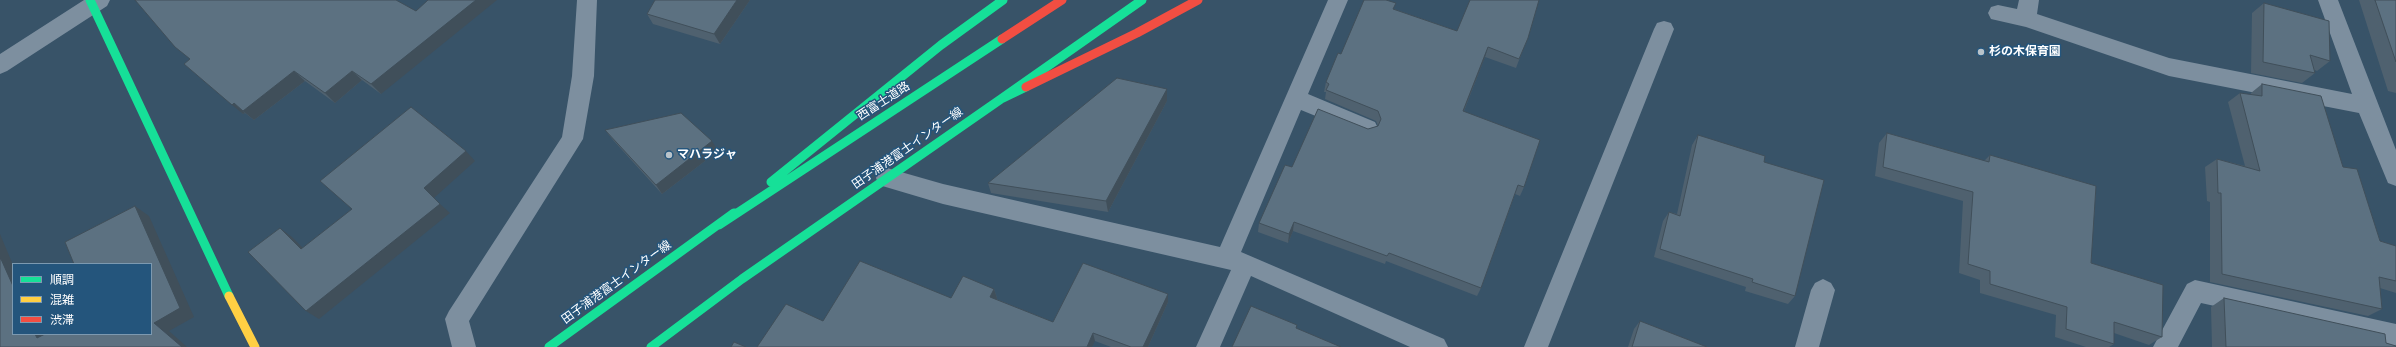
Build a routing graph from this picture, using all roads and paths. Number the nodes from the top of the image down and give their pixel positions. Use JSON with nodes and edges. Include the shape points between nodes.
{"nodes":[{"id":1,"x":587,"y":0,"type":"edge"},
{"id":2,"x":1003,"y":0,"type":"edge"},
{"id":3,"x":1062,"y":0,"type":"edge"},
{"id":4,"x":1142,"y":0,"type":"edge"},
{"id":5,"x":1198,"y":0,"type":"edge"},
{"id":6,"x":1338,"y":0,"type":"edge"},
{"id":7,"x":2328,"y":0,"type":"edge"},
{"id":8,"x":94,"y":2,"type":"edge"},
{"id":9,"x":2028,"y":10,"type":"edge"},
{"id":10,"x":1998,"y":13,"type":"dead end"},
{"id":11,"x":1664,"y":29,"type":"dead end"},
{"id":12,"x":0,"y":65,"type":"edge"},
{"id":13,"x":1296,"y":98,"type":"junction"},
{"id":14,"x":1001,"y":99,"type":"junction"},
{"id":15,"x":2367,"y":106,"type":"junction"},
{"id":16,"x":1367,"y":128,"type":"edge"},
{"id":17,"x":2396,"y":176,"type":"edge"},
{"id":18,"x":888,"y":178,"type":"junction"},
{"id":19,"x":719,"y":225,"type":"junction"},
{"id":20,"x":1236,"y":261,"type":"junction"},
{"id":21,"x":1823,"y":290,"type":"dead end"},
{"id":22,"x":2396,"y":335,"type":"edge"},
{"id":23,"x":255,"y":347,"type":"edge"},
{"id":24,"x":464,"y":347,"type":"edge"},
{"id":25,"x":549,"y":347,"type":"edge"},
{"id":26,"x":651,"y":347,"type":"edge"},
{"id":27,"x":1208,"y":347,"type":"edge"},
{"id":28,"x":1436,"y":347,"type":"edge"},
{"id":29,"x":1536,"y":347,"type":"edge"},
{"id":30,"x":1807,"y":347,"type":"edge"},
{"id":31,"x":2165,"y":347,"type":"edge"}],
"edges":[{"from":1,"to":24,"type":"street","via":[[583,76],[572,139],[457,319]]},
{"from":2,"to":19,"type":"main road","via":[[941,45]]},
{"from":3,"to":19,"type":"main road","name":"西富士道路"},
{"from":4,"to":14,"type":"main road"},
{"from":5,"to":14,"type":"main road","name":"田子浦港富士インター線","via":[[1137,33]]},
{"from":6,"to":13,"type":"street"},
{"from":7,"to":15,"type":"street"},
{"from":8,"to":12,"type":"street"},
{"from":8,"to":23,"type":"main road","via":[[204,246]]},
{"from":9,"to":10,"type":"street"},
{"from":9,"to":15,"type":"street","via":[[2169,67]]},
{"from":11,"to":29,"type":"street"},
{"from":13,"to":16,"type":"street"},
{"from":13,"to":20,"type":"street"},
{"from":14,"to":18,"type":"main road","name":"田子浦港富士インター線"},
{"from":15,"to":17,"type":"street"},
{"from":18,"to":20,"type":"street","via":[[943,194]]},
{"from":18,"to":26,"type":"main road","name":"田子浦港富士インター線","via":[[715,298]]},
{"from":19,"to":25,"type":"main road","name":"田子浦港富士インター線"},
{"from":20,"to":27,"type":"street"},
{"from":20,"to":28,"type":"street"},
{"from":21,"to":30,"type":"street"},
{"from":22,"to":31,"type":"street","via":[[2195,291]]}]}
